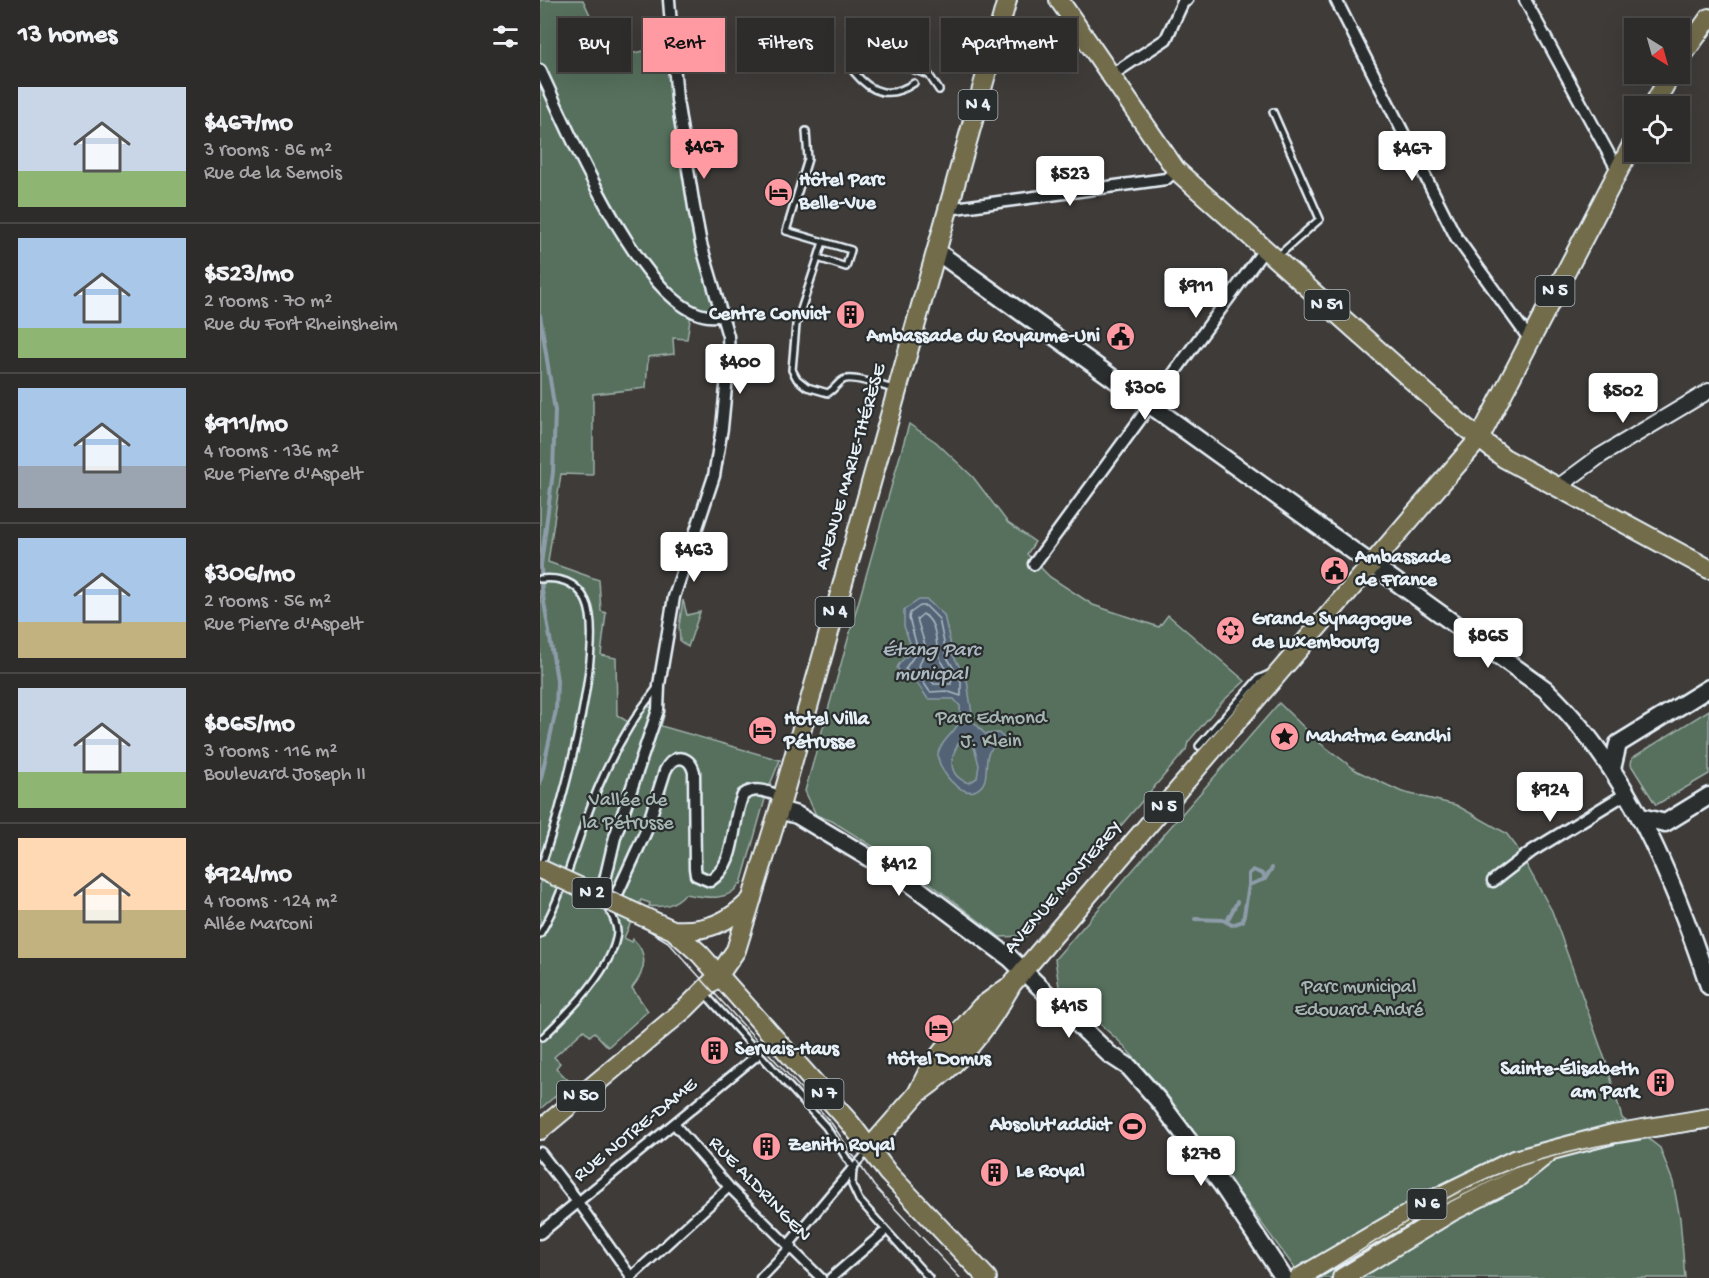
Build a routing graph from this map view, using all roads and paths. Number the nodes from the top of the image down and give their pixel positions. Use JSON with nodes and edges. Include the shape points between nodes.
{"nodes":[{"id":1,"x":669,"y":0,"type":"edge"},
{"id":2,"x":1007,"y":0,"type":"edge"},
{"id":3,"x":1059,"y":0,"type":"edge"},
{"id":4,"x":1187,"y":0,"type":"edge"},
{"id":5,"x":1336,"y":0,"type":"edge"},
{"id":6,"x":1525,"y":0,"type":"edge"},
{"id":7,"x":1709,"y":18,"type":"edge"},
{"id":8,"x":1690,"y":45,"type":"edge"},
{"id":9,"x":540,"y":70,"type":"edge"},
{"id":10,"x":854,"y":72,"type":"dead end"},
{"id":11,"x":921,"y":72,"type":"edge"},
{"id":12,"x":1110,"y":76,"type":"junction"},
{"id":13,"x":914,"y":83,"type":"dead end"},
{"id":14,"x":939,"y":90,"type":"dead end"},
{"id":15,"x":1273,"y":112,"type":"dead end"},
{"id":16,"x":806,"y":131,"type":"dead end"},
{"id":17,"x":1624,"y":160,"type":"edge"},
{"id":18,"x":1176,"y":170,"type":"junction"},
{"id":19,"x":1618,"y":171,"type":"junction"},
{"id":20,"x":948,"y":209,"type":"junction"},
{"id":21,"x":823,"y":242,"type":"junction"},
{"id":22,"x":936,"y":251,"type":"junction"},
{"id":23,"x":1269,"y":255,"type":"junction"},
{"id":24,"x":818,"y":258,"type":"junction"},
{"id":25,"x":722,"y":315,"type":"junction"},
{"id":26,"x":1530,"y":340,"type":"junction"},
{"id":27,"x":897,"y":390,"type":"junction"},
{"id":28,"x":1709,"y":392,"type":"edge"},
{"id":29,"x":1151,"y":404,"type":"junction"},
{"id":30,"x":1479,"y":439,"type":"junction"},
{"id":31,"x":1558,"y":487,"type":"junction"},
{"id":32,"x":1034,"y":564,"type":"dead end"},
{"id":33,"x":1372,"y":564,"type":"junction"},
{"id":34,"x":1709,"y":568,"type":"edge"},
{"id":35,"x":540,"y":579,"type":"edge"},
{"id":36,"x":1282,"y":669,"type":"junction"},
{"id":37,"x":659,"y":685,"type":"junction"},
{"id":38,"x":1709,"y":688,"type":"edge"},
{"id":39,"x":1199,"y":746,"type":"dead end"},
{"id":40,"x":1612,"y":769,"type":"junction"},
{"id":41,"x":1627,"y":793,"type":"junction"},
{"id":42,"x":1709,"y":796,"type":"edge"},
{"id":43,"x":781,"y":804,"type":"junction"},
{"id":44,"x":1641,"y":817,"type":"junction"},
{"id":45,"x":540,"y":869,"type":"edge"},
{"id":46,"x":1493,"y":881,"type":"dead end"},
{"id":47,"x":753,"y":897,"type":"junction"},
{"id":48,"x":609,"y":910,"type":"junction"},
{"id":49,"x":674,"y":930,"type":"junction"},
{"id":50,"x":540,"y":934,"type":"edge"},
{"id":51,"x":719,"y":975,"type":"junction"},
{"id":52,"x":1018,"y":977,"type":"junction"},
{"id":53,"x":1709,"y":986,"type":"edge"},
{"id":54,"x":703,"y":992,"type":"junction"},
{"id":55,"x":543,"y":1037,"type":"dead end"},
{"id":56,"x":755,"y":1057,"type":"dead end"},
{"id":57,"x":1709,"y":1118,"type":"edge"},
{"id":58,"x":674,"y":1124,"type":"junction"},
{"id":59,"x":540,"y":1130,"type":"edge"},
{"id":60,"x":1562,"y":1146,"type":"junction"},
{"id":61,"x":869,"y":1149,"type":"junction"},
{"id":62,"x":540,"y":1153,"type":"edge"},
{"id":63,"x":853,"y":1168,"type":"junction"},
{"id":64,"x":729,"y":1187,"type":"junction"},
{"id":65,"x":578,"y":1202,"type":"junction"},
{"id":66,"x":540,"y":1233,"type":"edge"},
{"id":67,"x":882,"y":1234,"type":"dead end"},
{"id":68,"x":790,"y":1245,"type":"junction"},
{"id":69,"x":631,"y":1278,"type":"edge"},
{"id":70,"x":761,"y":1278,"type":"edge"},
{"id":71,"x":822,"y":1278,"type":"edge"},
{"id":72,"x":831,"y":1278,"type":"edge"},
{"id":73,"x":929,"y":1278,"type":"edge"},
{"id":74,"x":987,"y":1278,"type":"edge"},
{"id":75,"x":1284,"y":1278,"type":"edge"},
{"id":76,"x":1299,"y":1278,"type":"edge"},
{"id":77,"x":1342,"y":1278,"type":"edge"}],
"edges":[{"from":1,"to":25,"type":"street","via":[[677,100],[694,207]]},
{"from":2,"to":20,"type":"main road","name":"AVENUE MARIE-THÉRÈSE","number":"N 4"},
{"from":3,"to":12,"type":"main road","number":"N 51"},
{"from":4,"to":12,"type":"street","via":[[1166,39]]},
{"from":5,"to":26,"type":"street","via":[[1456,237]]},
{"from":6,"to":19,"type":"street"},
{"from":7,"to":8,"type":"main road"},
{"from":9,"to":25,"type":"street","via":[[624,239],[657,283],[692,309],[707,316]]},
{"from":10,"to":13,"type":"lane","via":[[874,91],[888,94]]},
{"from":11,"to":14,"type":"lane","via":[[929,75]]},
{"from":12,"to":18,"type":"main road","number":"N 51"},
{"from":15,"to":23,"type":"lane","via":[[1320,219]]},
{"from":16,"to":21,"type":"lane","via":[[808,159],[786,231]]},
{"from":17,"to":19,"type":"main road","number":"N 5"},
{"from":18,"to":20,"type":"street","via":[[1167,179]]},
{"from":18,"to":23,"type":"main road","number":"N 51"},
{"from":19,"to":26,"type":"main road","number":"N 5"},
{"from":20,"to":22,"type":"main road","name":"AVENUE MARIE-THÉRÈSE","number":"N 4"},
{"from":21,"to":24,"type":"lane"},
{"from":21,"to":24,"type":"lane","via":[[851,250],[846,267]]},
{"from":22,"to":27,"type":"main road","name":"AVENUE MARIE-THÉRÈSE","number":"N 4"},
{"from":22,"to":29,"type":"main road"},
{"from":23,"to":29,"type":"street"},
{"from":23,"to":30,"type":"main road","number":"N 51"},
{"from":24,"to":27,"type":"lane","via":[[796,325],[792,370],[797,379],[807,387],[828,393],[850,378]]},
{"from":25,"to":37,"type":"street","via":[[729,356],[723,428],[714,476],[675,597]]},
{"from":26,"to":30,"type":"main road","number":"N 5"},
{"from":27,"to":43,"type":"main road","name":"AVENUE MARIE-THÉRÈSE","number":"N 4"},
{"from":28,"to":31,"type":"street","via":[[1600,456]]},
{"from":29,"to":32,"type":"street"},
{"from":29,"to":33,"type":"main road"},
{"from":30,"to":31,"type":"main road","number":"N 51","via":[[1504,458]]},
{"from":30,"to":33,"type":"main road","name":"AVENUE MONTEREY","number":"N 5"},
{"from":31,"to":34,"type":"main road","number":"N 51"},
{"from":33,"to":36,"type":"main road","name":"AVENUE MONTEREY","number":"N 5"},
{"from":33,"to":40,"type":"main road","via":[[1545,689],[1588,735]]},
{"from":35,"to":45,"type":"lane","via":[[565,580],[577,587],[592,620],[584,710]]},
{"from":36,"to":39,"type":"lane","via":[[1258,679]]},
{"from":36,"to":52,"type":"main road","name":"AVENUE MONTEREY","number":"N 5"},
{"from":37,"to":48,"type":"street","via":[[658,710],[615,837],[605,880],[604,896]]},
{"from":37,"to":50,"type":"lane","via":[[613,756],[554,909]]},
{"from":38,"to":40,"type":"main road","via":[[1618,744]]},
{"from":40,"to":41,"type":"main road"},
{"from":41,"to":44,"type":"main road"},
{"from":41,"to":46,"type":"street","via":[[1532,851]]},
{"from":42,"to":44,"type":"main road","via":[[1665,823]]},
{"from":43,"to":47,"type":"main road","name":"AVENUE MARIE-THÉRÈSE","number":"N 4"},
{"from":43,"to":48,"type":"street","via":[[759,790],[743,795],[730,852],[719,872],[710,881],[696,875],[694,772],[685,758],[676,758],[665,771],[646,831]]},
{"from":43,"to":52,"type":"main road","via":[[906,880]]},
{"from":44,"to":53,"type":"main road"},
{"from":45,"to":49,"type":"main road","number":"N 2","bridge":true},
{"from":47,"to":49,"type":"main road","via":[[738,913],[718,924],[692,931]]},
{"from":47,"to":51,"type":"main road","name":"AVENUE MARIE-THÉRÈSE","number":"N 4","via":[[736,950]]},
{"from":48,"to":55,"type":"lane","via":[[617,931],[607,958],[579,1003]]},
{"from":49,"to":51,"type":"main road","number":"N 2"},
{"from":51,"to":54,"type":"main road","number":"N 50"},
{"from":51,"to":61,"type":"main road","number":"N 7"},
{"from":52,"to":61,"type":"main road","name":"AVENUE MONTEREY","number":"N 5","via":[[981,1007],[947,1059],[931,1066],[916,1094]]},
{"from":52,"to":75,"type":"main road","via":[[1129,1067],[1238,1208]]},
{"from":54,"to":59,"type":"main road","number":"N 50"},
{"from":54,"to":63,"type":"lane","via":[[826,1127]]},
{"from":56,"to":58,"type":"street","name":"RUE NOTRE-DAME"},
{"from":57,"to":60,"type":"main road","number":"N 6"},
{"from":58,"to":64,"type":"street","name":"RUE ALDRINGEN"},
{"from":58,"to":65,"type":"street","name":"RUE NOTRE-DAME"},
{"from":60,"to":76,"type":"main road","number":"N 6","via":[[1514,1160],[1468,1181]]},
{"from":60,"to":77,"type":"main road","number":"N 6","via":[[1516,1179],[1442,1217]]},
{"from":61,"to":63,"type":"lane","name":"AVENUE MONTEREY"},
{"from":61,"to":74,"type":"main road","number":"N 7"},
{"from":62,"to":65,"type":"street"},
{"from":63,"to":68,"type":"street","name":"AVENUE MONTEREY"},
{"from":63,"to":73,"type":"lane","via":[[852,1185],[859,1200]]},
{"from":64,"to":68,"type":"street","name":"RUE ALDRINGEN"},
{"from":64,"to":69,"type":"street"},
{"from":65,"to":66,"type":"street","name":"RUE NOTRE-DAME"},
{"from":65,"to":69,"type":"street"},
{"from":67,"to":72,"type":"street"},
{"from":68,"to":70,"type":"street","name":"AVENUE MONTEREY"},
{"from":68,"to":71,"type":"street","name":"RUE ALDRINGEN"}]}
